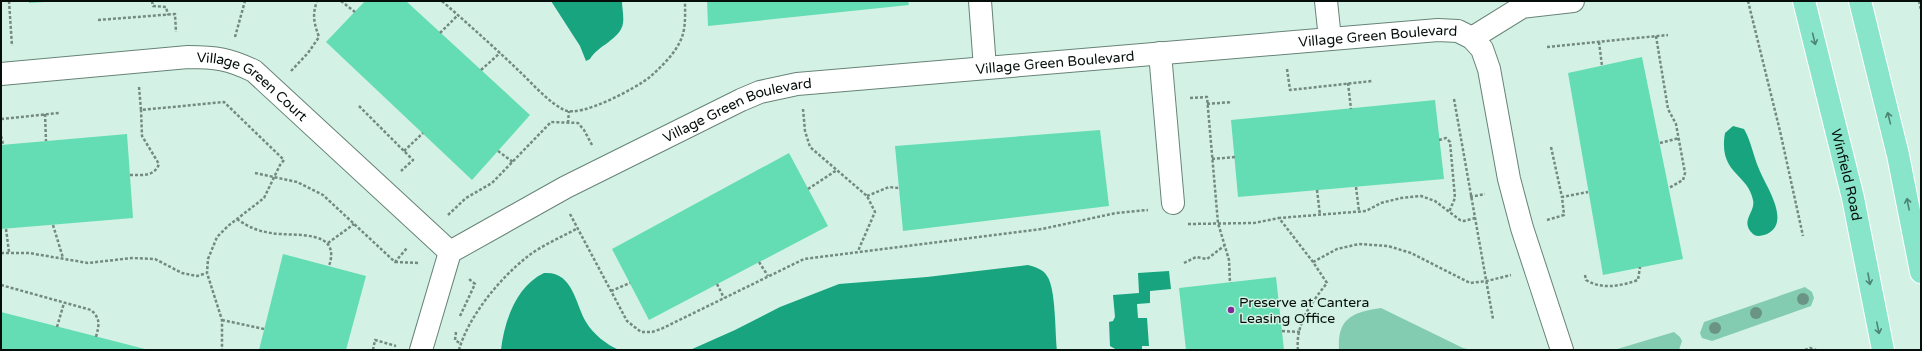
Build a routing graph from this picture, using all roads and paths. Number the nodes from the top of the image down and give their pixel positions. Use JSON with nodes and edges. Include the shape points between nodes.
{"nodes":[{"id":1,"x":9,"y":1,"type":"edge"},
{"id":2,"x":152,"y":1,"type":"edge"},
{"id":3,"x":245,"y":1,"type":"edge"},
{"id":4,"x":317,"y":1,"type":"edge"},
{"id":5,"x":341,"y":1,"type":"edge"},
{"id":6,"x":442,"y":1,"type":"edge"},
{"id":7,"x":685,"y":1,"type":"edge"},
{"id":8,"x":980,"y":1,"type":"edge"},
{"id":9,"x":1326,"y":1,"type":"edge"},
{"id":10,"x":1573,"y":1,"type":"edge"},
{"id":11,"x":1748,"y":1,"type":"edge"},
{"id":12,"x":1804,"y":1,"type":"edge"},
{"id":13,"x":1860,"y":1,"type":"edge"},
{"id":14,"x":1919,"y":1,"type":"edge"},
{"id":15,"x":1921,"y":10,"type":"edge"},
{"id":16,"x":355,"y":12,"type":"dead end"},
{"id":17,"x":168,"y":15,"type":"junction"},
{"id":18,"x":458,"y":15,"type":"junction"},
{"id":19,"x":98,"y":20,"type":"dead end"},
{"id":20,"x":440,"y":33,"type":"dead end"},
{"id":21,"x":1668,"y":35,"type":"dead end"},
{"id":22,"x":176,"y":36,"type":"dead end"},
{"id":23,"x":1656,"y":36,"type":"junction"},
{"id":24,"x":1472,"y":38,"type":"junction"},
{"id":25,"x":1330,"y":39,"type":"junction"},
{"id":26,"x":234,"y":41,"type":"dead end"},
{"id":27,"x":1599,"y":42,"type":"junction"},
{"id":28,"x":1546,"y":47,"type":"dead end"},
{"id":29,"x":12,"y":49,"type":"dead end"},
{"id":30,"x":500,"y":53,"type":"junction"},
{"id":31,"x":1160,"y":53,"type":"junction"},
{"id":32,"x":1602,"y":66,"type":"dead end"},
{"id":33,"x":985,"y":68,"type":"junction"},
{"id":34,"x":1287,"y":68,"type":"dead end"},
{"id":35,"x":481,"y":70,"type":"dead end"},
{"id":36,"x":290,"y":72,"type":"dead end"},
{"id":37,"x":1,"y":74,"type":"edge"},
{"id":38,"x":139,"y":80,"type":"dead end"},
{"id":39,"x":1372,"y":81,"type":"dead end"},
{"id":40,"x":1348,"y":83,"type":"junction"},
{"id":41,"x":1186,"y":98,"type":"dead end"},
{"id":42,"x":1454,"y":99,"type":"dead end"},
{"id":43,"x":1232,"y":102,"type":"dead end"},
{"id":44,"x":1207,"y":104,"type":"junction"},
{"id":45,"x":359,"y":106,"type":"dead end"},
{"id":46,"x":803,"y":108,"type":"dead end"},
{"id":47,"x":1350,"y":109,"type":"dead end"},
{"id":48,"x":140,"y":110,"type":"junction"},
{"id":49,"x":569,"y":111,"type":"junction"},
{"id":50,"x":59,"y":113,"type":"dead end"},
{"id":51,"x":45,"y":114,"type":"junction"},
{"id":52,"x":1,"y":118,"type":"edge"},
{"id":53,"x":568,"y":123,"type":"junction"},
{"id":54,"x":423,"y":134,"type":"dead end"},
{"id":55,"x":1,"y":136,"type":"edge"},
{"id":56,"x":1679,"y":138,"type":"junction"},
{"id":57,"x":1440,"y":140,"type":"dead end"},
{"id":58,"x":46,"y":141,"type":"dead end"},
{"id":59,"x":1660,"y":143,"type":"dead end"},
{"id":60,"x":3,"y":144,"type":"dead end"},
{"id":61,"x":1551,"y":147,"type":"dead end"},
{"id":62,"x":593,"y":148,"type":"dead end"},
{"id":63,"x":404,"y":151,"type":"junction"},
{"id":64,"x":498,"y":151,"type":"dead end"},
{"id":65,"x":1235,"y":157,"type":"dead end"},
{"id":66,"x":1212,"y":160,"type":"junction"},
{"id":67,"x":513,"y":162,"type":"junction"},
{"id":68,"x":837,"y":170,"type":"junction"},
{"id":69,"x":255,"y":173,"type":"dead end"},
{"id":70,"x":399,"y":173,"type":"dead end"},
{"id":71,"x":130,"y":175,"type":"dead end"},
{"id":72,"x":273,"y":178,"type":"junction"},
{"id":73,"x":1356,"y":187,"type":"dead end"},
{"id":74,"x":899,"y":188,"type":"dead end"},
{"id":75,"x":1669,"y":188,"type":"dead end"},
{"id":76,"x":808,"y":189,"type":"dead end"},
{"id":77,"x":1317,"y":190,"type":"dead end"},
{"id":78,"x":1588,"y":192,"type":"dead end"},
{"id":79,"x":1490,"y":193,"type":"dead end"},
{"id":80,"x":867,"y":196,"type":"junction"},
{"id":81,"x":1470,"y":197,"type":"junction"},
{"id":82,"x":1562,"y":197,"type":"junction"},
{"id":83,"x":1173,"y":203,"type":"joint"},
{"id":84,"x":568,"y":209,"type":"dead end"},
{"id":85,"x":1150,"y":209,"type":"dead end"},
{"id":86,"x":1359,"y":211,"type":"junction"},
{"id":87,"x":1449,"y":212,"type":"junction"},
{"id":88,"x":1320,"y":215,"type":"junction"},
{"id":89,"x":1279,"y":218,"type":"junction"},
{"id":90,"x":1475,"y":218,"type":"junction"},
{"id":91,"x":237,"y":219,"type":"junction"},
{"id":92,"x":444,"y":220,"type":"dead end"},
{"id":93,"x":1546,"y":221,"type":"dead end"},
{"id":94,"x":1218,"y":223,"type":"junction"},
{"id":95,"x":354,"y":224,"type":"junction"},
{"id":96,"x":53,"y":225,"type":"dead end"},
{"id":97,"x":578,"y":228,"type":"junction"},
{"id":98,"x":6,"y":229,"type":"dead end"},
{"id":99,"x":1803,"y":236,"type":"dead end"},
{"id":100,"x":1918,"y":242,"type":"edge"},
{"id":101,"x":328,"y":243,"type":"junction"},
{"id":102,"x":408,"y":246,"type":"dead end"},
{"id":103,"x":1224,"y":246,"type":"junction"},
{"id":104,"x":9,"y":252,"type":"junction"},
{"id":105,"x":450,"y":252,"type":"junction"},
{"id":106,"x":858,"y":252,"type":"junction"},
{"id":107,"x":1,"y":253,"type":"edge"},
{"id":108,"x":63,"y":258,"type":"junction"},
{"id":109,"x":395,"y":262,"type":"junction"},
{"id":110,"x":759,"y":262,"type":"dead end"},
{"id":111,"x":1313,"y":262,"type":"junction"},
{"id":112,"x":424,"y":263,"type":"dead end"},
{"id":113,"x":1184,"y":263,"type":"dead end"},
{"id":114,"x":329,"y":266,"type":"dead end"},
{"id":115,"x":1640,"y":267,"type":"dead end"},
{"id":116,"x":1921,"y":272,"type":"edge"},
{"id":117,"x":207,"y":273,"type":"junction"},
{"id":118,"x":1513,"y":275,"type":"dead end"},
{"id":119,"x":1585,"y":275,"type":"dead end"},
{"id":120,"x":466,"y":276,"type":"dead end"},
{"id":121,"x":768,"y":276,"type":"junction"},
{"id":122,"x":1487,"y":281,"type":"junction"},
{"id":123,"x":630,"y":283,"type":"dead end"},
{"id":124,"x":1230,"y":283,"type":"dead end"},
{"id":125,"x":1,"y":284,"type":"edge"},
{"id":126,"x":717,"y":284,"type":"dead end"},
{"id":127,"x":611,"y":291,"type":"junction"},
{"id":128,"x":724,"y":298,"type":"junction"},
{"id":129,"x":64,"y":303,"type":"junction"},
{"id":130,"x":459,"y":319,"type":"dead end"},
{"id":131,"x":1493,"y":319,"type":"dead end"},
{"id":132,"x":222,"y":320,"type":"junction"},
{"id":133,"x":456,"y":326,"type":"dead end"},
{"id":134,"x":57,"y":327,"type":"dead end"},
{"id":135,"x":264,"y":329,"type":"dead end"},
{"id":136,"x":1282,"y":331,"type":"dead end"},
{"id":137,"x":1300,"y":332,"type":"junction"},
{"id":138,"x":96,"y":337,"type":"dead end"},
{"id":139,"x":461,"y":344,"type":"junction"},
{"id":140,"x":411,"y":348,"type":"edge"},
{"id":141,"x":222,"y":350,"type":"edge"},
{"id":142,"x":373,"y":350,"type":"edge"},
{"id":143,"x":459,"y":350,"type":"edge"},
{"id":144,"x":1298,"y":350,"type":"edge"},
{"id":145,"x":1562,"y":350,"type":"edge"},
{"id":146,"x":1805,"y":350,"type":"edge"},
{"id":147,"x":1816,"y":350,"type":"edge"},
{"id":148,"x":1883,"y":350,"type":"edge"}],
"edges":[{"from":1,"to":29,"type":"path"},
{"from":2,"to":17,"type":"path","via":[[153,6],[166,7]]},
{"from":3,"to":26,"type":"path"},
{"from":4,"to":36,"type":"path","via":[[313,11],[320,37]]},
{"from":5,"to":16,"type":"path"},
{"from":6,"to":18,"type":"path"},
{"from":7,"to":49,"type":"path","via":[[682,36],[669,59],[649,78],[622,94],[591,107]]},
{"from":8,"to":33,"type":"street"},
{"from":9,"to":25,"type":"street"},
{"from":10,"to":24,"type":"street","via":[[1522,7]]},
{"from":11,"to":99,"type":"path"},
{"from":12,"to":148,"type":"main road","name":"Winfield Road","one_way":true,"via":[[1853,198]]},
{"from":100,"to":13,"type":"main road","one_way":true},
{"from":14,"to":15,"type":"path"},
{"from":17,"to":19,"type":"path"},
{"from":17,"to":22,"type":"path","via":[[175,14]]},
{"from":18,"to":20,"type":"path"},
{"from":18,"to":30,"type":"path"},
{"from":21,"to":23,"type":"path"},
{"from":23,"to":27,"type":"path"},
{"from":23,"to":56,"type":"path","via":[[1668,109],[1676,124]]},
{"from":24,"to":25,"type":"street","name":"Village Green Boulevard","via":[[1458,31],[1438,30]]},
{"from":24,"to":145,"type":"street","name":"Village Green Boulevard","via":[[1482,49],[1489,69],[1510,179],[1535,269]]},
{"from":25,"to":31,"type":"street","name":"Village Green Boulevard"},
{"from":27,"to":28,"type":"path"},
{"from":27,"to":32,"type":"path"},
{"from":30,"to":35,"type":"path"},
{"from":30,"to":49,"type":"path","via":[[551,101]]},
{"from":31,"to":33,"type":"street","name":"Village Green Boulevard"},
{"from":31,"to":83,"type":"street"},
{"from":33,"to":105,"type":"street","name":"Village Green Boulevard","via":[[797,84],[760,92],[566,187]]},
{"from":34,"to":40,"type":"path","via":[[1290,90]]},
{"from":37,"to":105,"type":"street","name":"Village Green Court","via":[[188,57],[216,57],[237,63],[254,71]]},
{"from":38,"to":48,"type":"path"},
{"from":39,"to":40,"type":"path"},
{"from":40,"to":47,"type":"path"},
{"from":41,"to":44,"type":"path","via":[[1207,97]]},
{"from":42,"to":81,"type":"path"},
{"from":43,"to":44,"type":"path"},
{"from":44,"to":66,"type":"path"},
{"from":45,"to":63,"type":"path"},
{"from":46,"to":68,"type":"path","via":[[805,131],[810,147]]},
{"from":48,"to":71,"type":"path","via":[[142,136],[159,164],[150,174]]},
{"from":48,"to":72,"type":"path","via":[[224,102],[284,160]]},
{"from":49,"to":53,"type":"path"},
{"from":50,"to":51,"type":"path"},
{"from":51,"to":52,"type":"path"},
{"from":51,"to":58,"type":"path"},
{"from":53,"to":62,"type":"path","via":[[578,123]]},
{"from":53,"to":67,"type":"path","via":[[552,122]]},
{"from":54,"to":63,"type":"path"},
{"from":55,"to":60,"type":"path"},
{"from":56,"to":59,"type":"path"},
{"from":56,"to":75,"type":"path","via":[[1685,173],[1683,180]]},
{"from":57,"to":87,"type":"path","via":[[1446,138],[1451,149],[1455,198]]},
{"from":61,"to":82,"type":"path"},
{"from":63,"to":70,"type":"path","via":[[413,160]]},
{"from":64,"to":67,"type":"path"},
{"from":65,"to":66,"type":"path"},
{"from":66,"to":94,"type":"path"},
{"from":67,"to":92,"type":"path","via":[[492,183],[466,198]]},
{"from":68,"to":76,"type":"path"},
{"from":68,"to":80,"type":"path"},
{"from":69,"to":72,"type":"path"},
{"from":72,"to":91,"type":"path","via":[[264,198]]},
{"from":72,"to":95,"type":"path","via":[[297,182],[323,195]]},
{"from":73,"to":86,"type":"path"},
{"from":74,"to":80,"type":"path","via":[[889,187]]},
{"from":77,"to":88,"type":"path"},
{"from":78,"to":82,"type":"path"},
{"from":79,"to":81,"type":"path"},
{"from":80,"to":106,"type":"path","via":[[875,212]]},
{"from":81,"to":90,"type":"path"},
{"from":82,"to":93,"type":"path","via":[[1564,215]]},
{"from":83,"to":94,"type":"path","via":[[1173,224]]},
{"from":84,"to":97,"type":"path"},
{"from":85,"to":106,"type":"path","via":[[1116,213],[1042,229]]},
{"from":86,"to":87,"type":"path","via":[[1366,211],[1381,203],[1400,198],[1421,196],[1435,201]]},
{"from":86,"to":88,"type":"path"},
{"from":87,"to":90,"type":"path","via":[[1460,220]]},
{"from":88,"to":89,"type":"path"},
{"from":89,"to":94,"type":"path","via":[[1254,223]]},
{"from":89,"to":111,"type":"path"},
{"from":90,"to":122,"type":"path"},
{"from":91,"to":101,"type":"path","via":[[249,228],[271,234],[293,234]]},
{"from":91,"to":117,"type":"path","via":[[217,237],[208,259]]},
{"from":94,"to":103,"type":"path"},
{"from":95,"to":101,"type":"path"},
{"from":95,"to":109,"type":"path"},
{"from":96,"to":108,"type":"path"},
{"from":97,"to":127,"type":"path"},
{"from":97,"to":139,"type":"path","via":[[528,256],[495,288],[474,318]]},
{"from":98,"to":104,"type":"path"},
{"from":100,"to":116,"type":"main road"},
{"from":101,"to":114,"type":"path","via":[[332,253]]},
{"from":102,"to":109,"type":"path"},
{"from":103,"to":113,"type":"path","via":[[1207,259],[1196,257]]},
{"from":103,"to":124,"type":"path","via":[[1229,260]]},
{"from":104,"to":107,"type":"path"},
{"from":104,"to":108,"type":"path"},
{"from":105,"to":140,"type":"street"},
{"from":106,"to":121,"type":"path","via":[[804,259]]},
{"from":108,"to":117,"type":"path","via":[[88,263],[132,258],[154,259],[182,273],[197,276]]},
{"from":109,"to":112,"type":"path"},
{"from":110,"to":121,"type":"path"},
{"from":111,"to":122,"type":"path","via":[[1337,249],[1359,244],[1388,246],[1411,253],[1470,283]]},
{"from":111,"to":137,"type":"path","via":[[1327,283],[1309,307]]},
{"from":115,"to":119,"type":"path","via":[[1638,280],[1623,285],[1594,285],[1586,280]]},
{"from":117,"to":132,"type":"path"},
{"from":118,"to":122,"type":"path"},
{"from":120,"to":130,"type":"path","via":[[475,284]]},
{"from":121,"to":128,"type":"path"},
{"from":122,"to":131,"type":"path"},
{"from":123,"to":127,"type":"path"},
{"from":125,"to":129,"type":"path"},
{"from":126,"to":128,"type":"path"},
{"from":127,"to":128,"type":"path","via":[[627,321],[641,332],[652,332]]},
{"from":129,"to":134,"type":"path"},
{"from":129,"to":138,"type":"path","via":[[91,310],[98,316]]},
{"from":132,"to":135,"type":"path"},
{"from":132,"to":141,"type":"path"},
{"from":133,"to":139,"type":"path","via":[[455,340]]},
{"from":136,"to":137,"type":"path"},
{"from":137,"to":144,"type":"path"},
{"from":139,"to":143,"type":"path"},
{"from":140,"to":142,"type":"path","via":[[375,340]]},
{"from":146,"to":147,"type":"path"}]}
